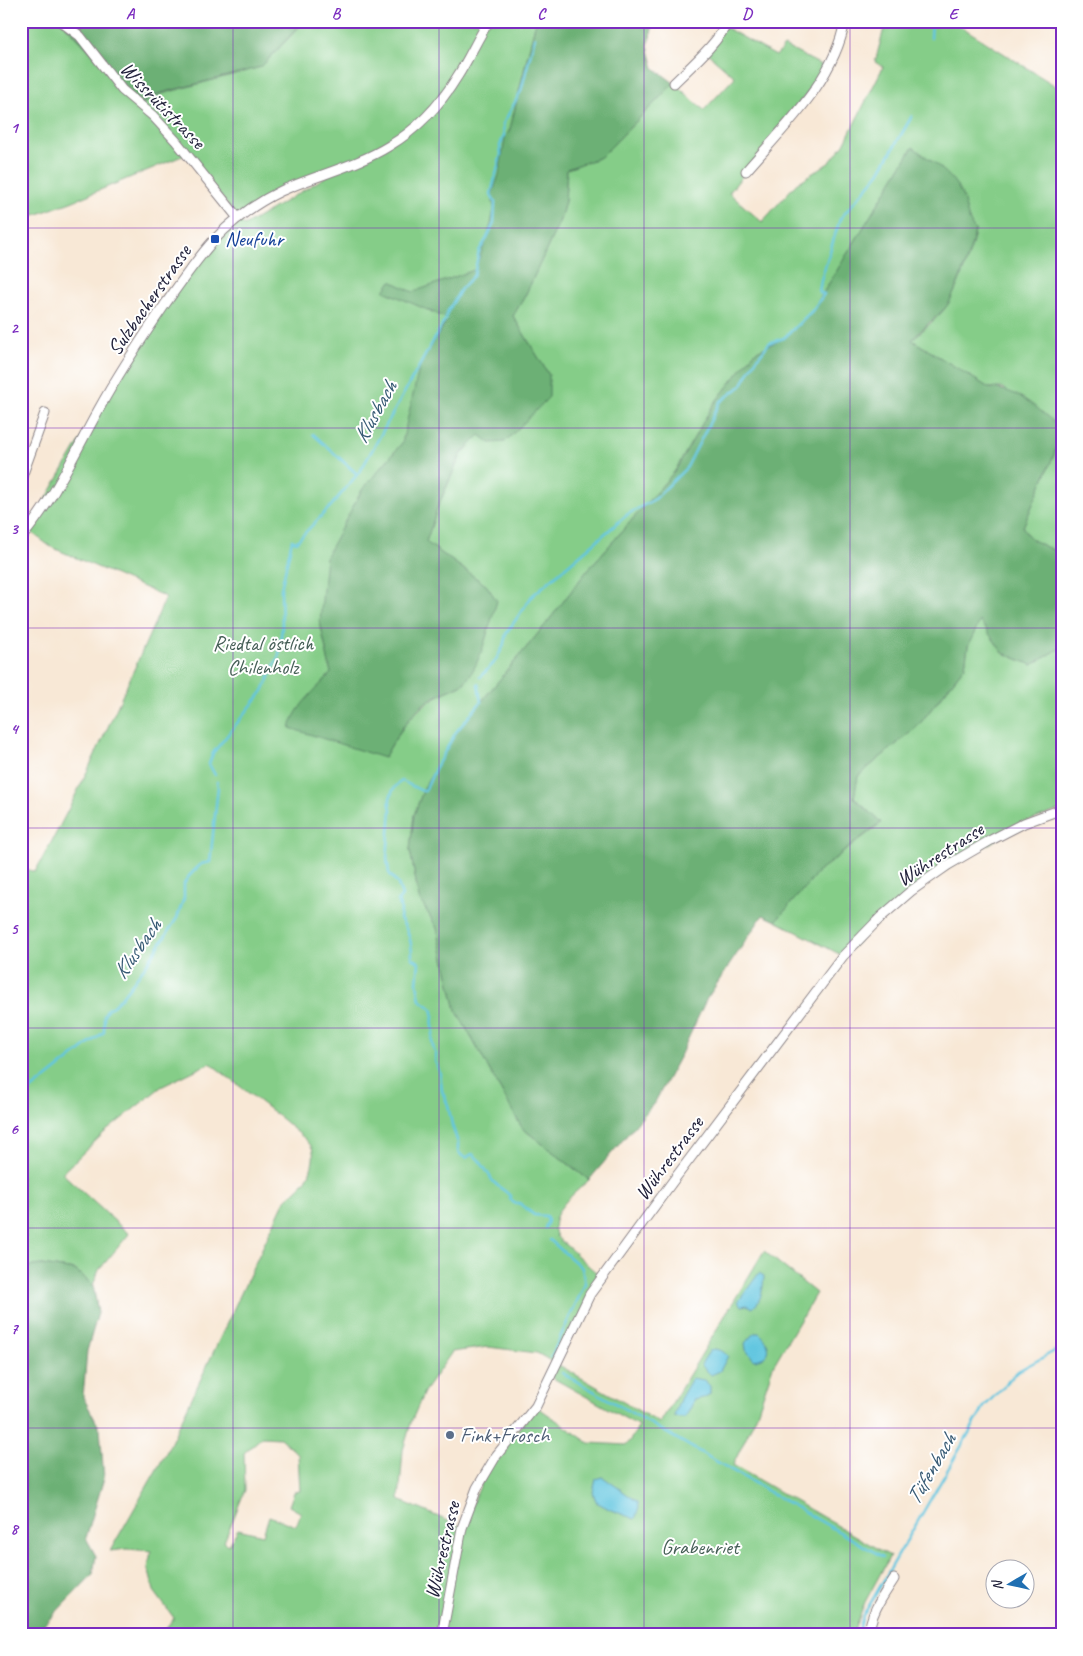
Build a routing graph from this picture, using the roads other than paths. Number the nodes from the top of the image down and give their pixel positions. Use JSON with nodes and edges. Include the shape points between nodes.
{"nodes":[{"id":1,"x":60,"y":21,"type":"edge"},
{"id":2,"x":489,"y":21,"type":"edge"},
{"id":3,"x":728,"y":21,"type":"edge"},
{"id":4,"x":845,"y":21,"type":"edge"},
{"id":5,"x":674,"y":83,"type":"dead end"},
{"id":6,"x":746,"y":171,"type":"dead end"},
{"id":7,"x":238,"y":218,"type":"junction"},
{"id":8,"x":45,"y":413,"type":"dead end"},
{"id":9,"x":21,"y":479,"type":"edge"},
{"id":10,"x":21,"y":538,"type":"edge"},
{"id":11,"x":1062,"y":809,"type":"edge"},
{"id":12,"x":894,"y":1579,"type":"dead end"},
{"id":13,"x":442,"y":1635,"type":"edge"},
{"id":14,"x":869,"y":1635,"type":"edge"}],
"edges":[{"from":1,"to":7,"type":"street","name":"Wissrütistrasse","via":[[80,36],[122,90],[176,141]]},
{"from":2,"to":7,"type":"street","name":"Sulzbacherstrasse","via":[[449,90],[411,130],[370,157],[280,192]]},
{"from":3,"to":5,"type":"street"},
{"from":4,"to":6,"type":"street","via":[[842,36],[827,68],[807,101]]},
{"from":7,"to":10,"type":"street","name":"Sulzbacherstrasse","via":[[201,255],[146,332],[47,504]]},
{"from":8,"to":9,"type":"street"},
{"from":11,"to":13,"type":"street","name":"Wührestrasse","via":[[1024,823],[948,865],[881,917],[843,956],[673,1181],[590,1294],[536,1406],[496,1456],[475,1493],[458,1543]]},
{"from":12,"to":14,"type":"street","via":[[872,1617]]}]}
